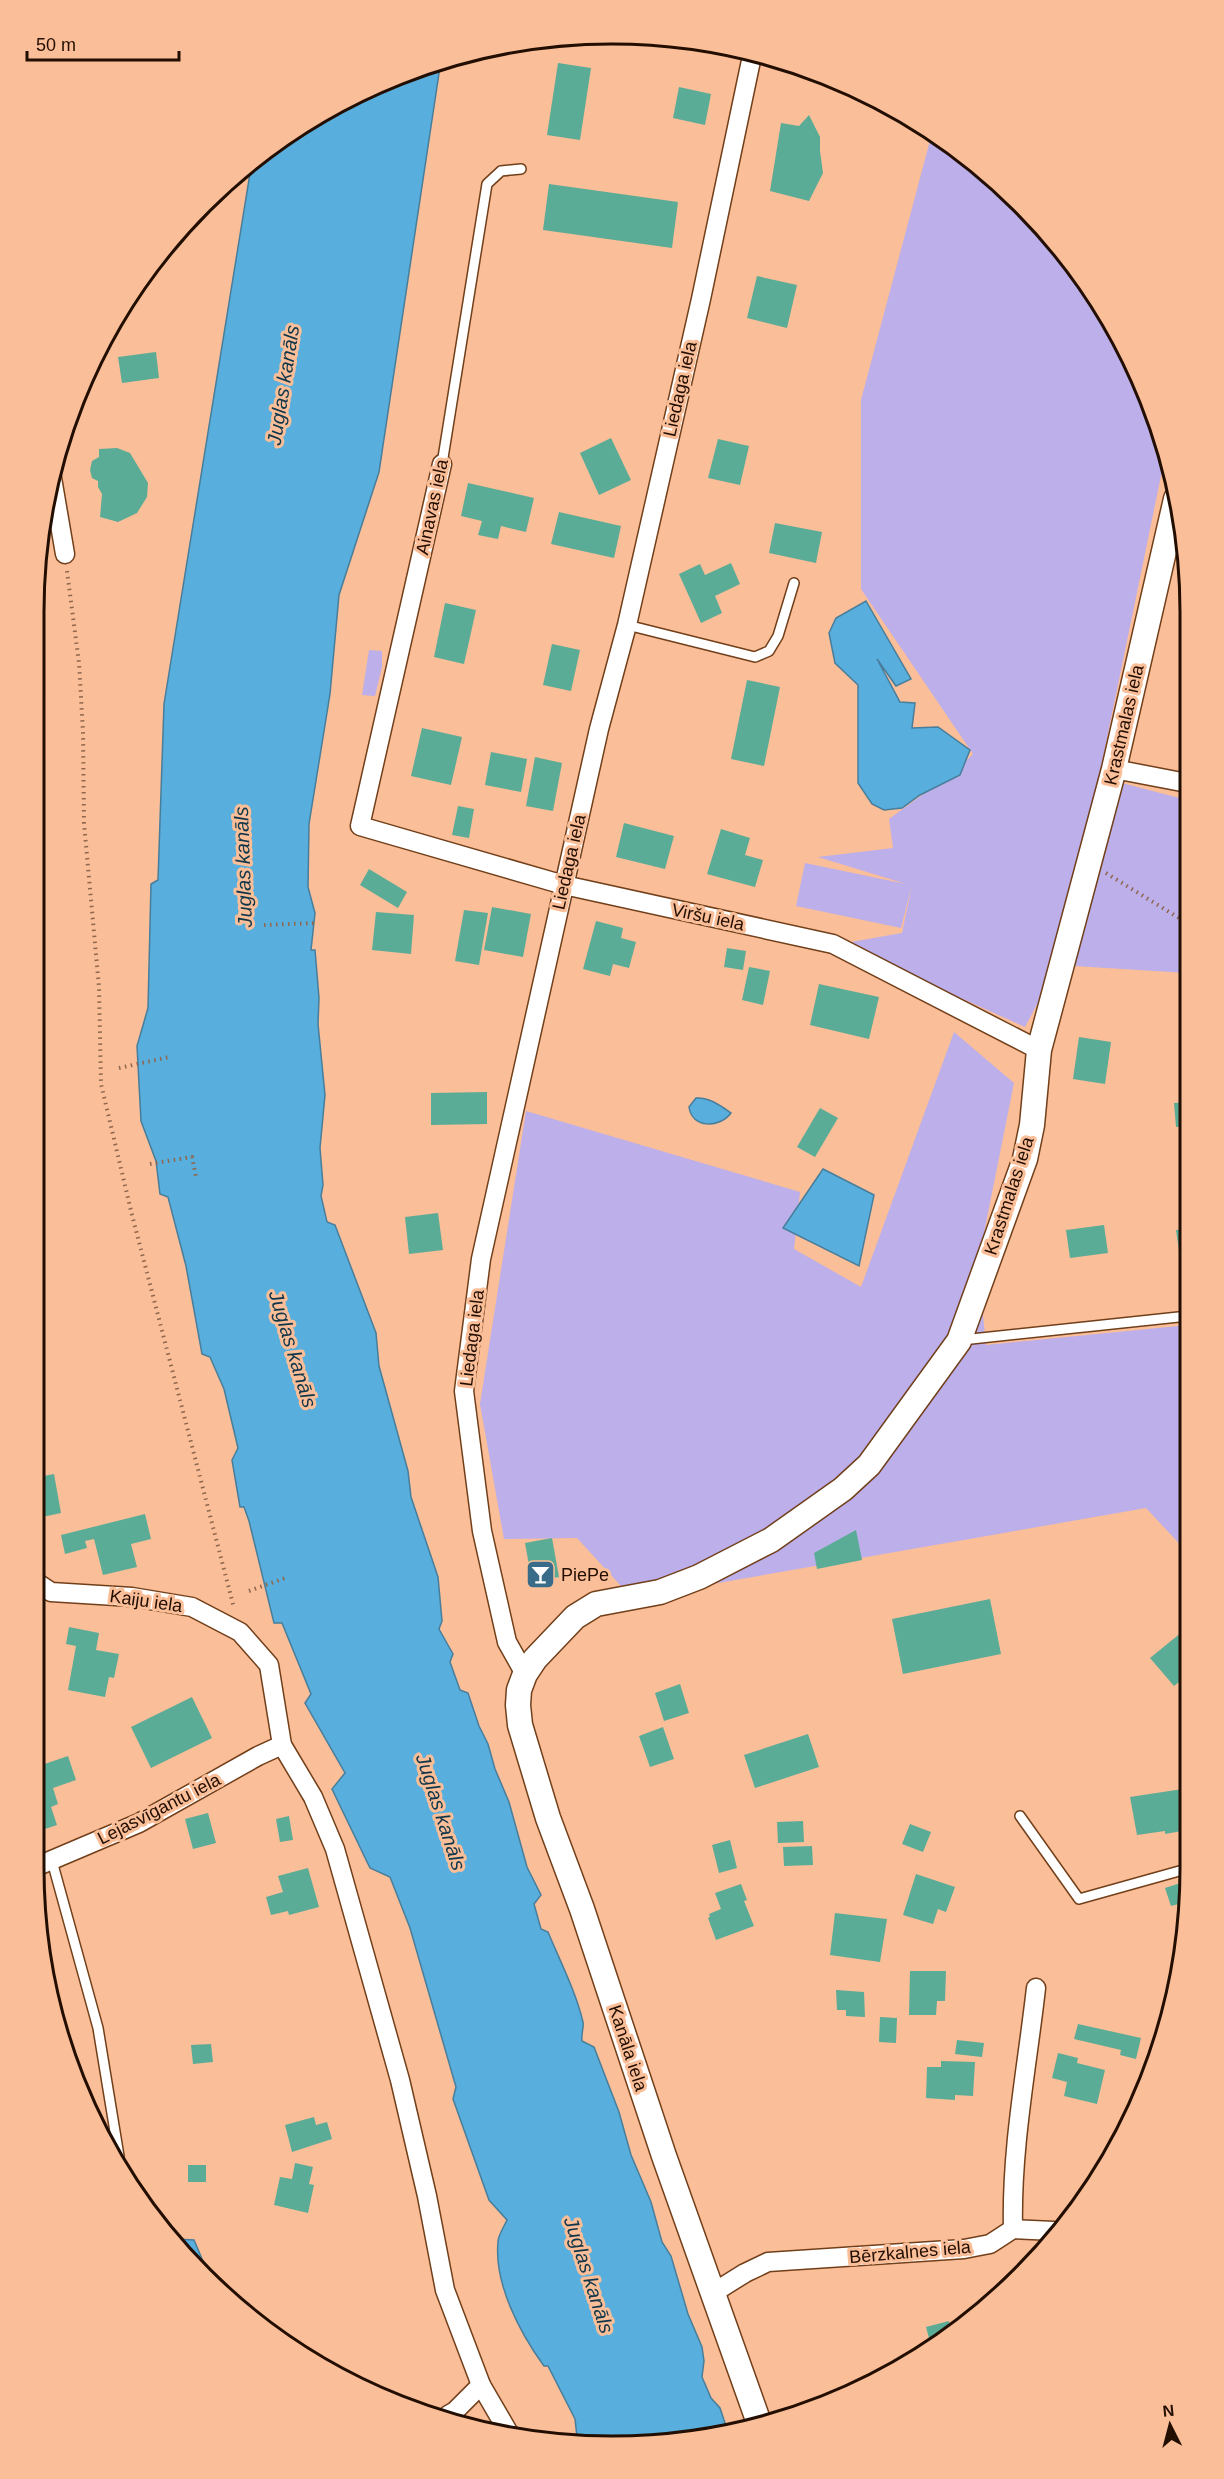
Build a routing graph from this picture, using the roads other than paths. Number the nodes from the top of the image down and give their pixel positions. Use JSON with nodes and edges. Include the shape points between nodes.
{"nodes":[{"id":1,"x":751,"y":61,"type":"edge"},
{"id":2,"x":521,"y":169,"type":"dead end"},
{"id":3,"x":442,"y":464,"type":"joint"},
{"id":4,"x":55,"y":496,"type":"edge"},
{"id":5,"x":1172,"y":515,"type":"edge"},
{"id":6,"x":65,"y":554,"type":"road end"},
{"id":7,"x":794,"y":583,"type":"dead end"},
{"id":8,"x":627,"y":625,"type":"junction"},
{"id":9,"x":1114,"y":769,"type":"junction"},
{"id":10,"x":1180,"y":782,"type":"edge"},
{"id":11,"x":360,"y":826,"type":"joint"},
{"id":12,"x":564,"y":885,"type":"junction"},
{"id":13,"x":1039,"y":1050,"type":"junction"},
{"id":14,"x":1180,"y":1317,"type":"edge"},
{"id":15,"x":959,"y":1341,"type":"junction"},
{"id":16,"x":44,"y":1587,"type":"edge"},
{"id":17,"x":525,"y":1674,"type":"junction"},
{"id":18,"x":282,"y":1745,"type":"junction"},
{"id":19,"x":1020,"y":1816,"type":"dead end"},
{"id":20,"x":52,"y":1861,"type":"junction"},
{"id":21,"x":44,"y":1864,"type":"edge"},
{"id":22,"x":1180,"y":1872,"type":"edge"},
{"id":23,"x":1036,"y":1989,"type":"dead end"},
{"id":24,"x":117,"y":2146,"type":"edge"},
{"id":25,"x":1013,"y":2229,"type":"junction"},
{"id":26,"x":1048,"y":2231,"type":"edge"},
{"id":27,"x":713,"y":2293,"type":"junction"},
{"id":28,"x":481,"y":2385,"type":"junction"},
{"id":29,"x":453,"y":2412,"type":"edge"},
{"id":30,"x":757,"y":2417,"type":"edge"},
{"id":31,"x":505,"y":2426,"type":"edge"}],
"edges":[{"from":1,"to":8,"type":"street","name":"Liedaga iela"},
{"from":2,"to":3,"type":"lane","name":"Ainavas iela","via":[[501,171],[487,184]]},
{"from":3,"to":11,"type":"street","name":"Ainavas iela"},
{"from":4,"to":6,"type":"street"},
{"from":5,"to":9,"type":"street","name":"Krastmalas iela"},
{"from":7,"to":8,"type":"lane","via":[[778,636],[769,651],[754,657]]},
{"from":8,"to":12,"type":"street","name":"Liedaga iela"},
{"from":9,"to":10,"type":"street"},
{"from":9,"to":13,"type":"street","name":"Krastmalas iela"},
{"from":11,"to":12,"type":"street","name":"Viršu iela"},
{"from":12,"to":13,"type":"street","name":"Viršu iela","via":[[833,944]]},
{"from":12,"to":17,"type":"street","name":"Liedaga iela","via":[[481,1259],[464,1391],[482,1531],[507,1642]]},
{"from":13,"to":15,"type":"street","name":"Krastmalas iela","via":[[1032,1125],[1024,1159]]},
{"from":14,"to":15,"type":"lane"},
{"from":15,"to":17,"type":"street","name":"Krastmalas iela","via":[[869,1465],[843,1489],[771,1540],[699,1577],[660,1592],[596,1604],[575,1617]]},
{"from":16,"to":18,"type":"street","name":"Kaiju iela","via":[[51,1592],[132,1597],[192,1607],[240,1632],[269,1665]]},
{"from":17,"to":27,"type":"street","name":"Kanāla iela","via":[[518,1705],[531,1764]]},
{"from":18,"to":20,"type":"street","name":"Lejasvīgantu iela","via":[[139,1822]]},
{"from":18,"to":28,"type":"street","via":[[312,1797],[335,1849],[400,2079],[445,2290]]},
{"from":19,"to":22,"type":"lane","via":[[1079,1899]]},
{"from":20,"to":21,"type":"street","name":"Lejasvīgantu iela"},
{"from":20,"to":24,"type":"lane","via":[[98,2028]]},
{"from":23,"to":25,"type":"street","via":[[1021,2104]]},
{"from":25,"to":26,"type":"street"},
{"from":25,"to":27,"type":"street","name":"Bērzkalnes iela","via":[[990,2244],[964,2249],[768,2262]]},
{"from":27,"to":30,"type":"street","name":"Kanāla iela"},
{"from":28,"to":29,"type":"street"},
{"from":28,"to":31,"type":"street"}]}
